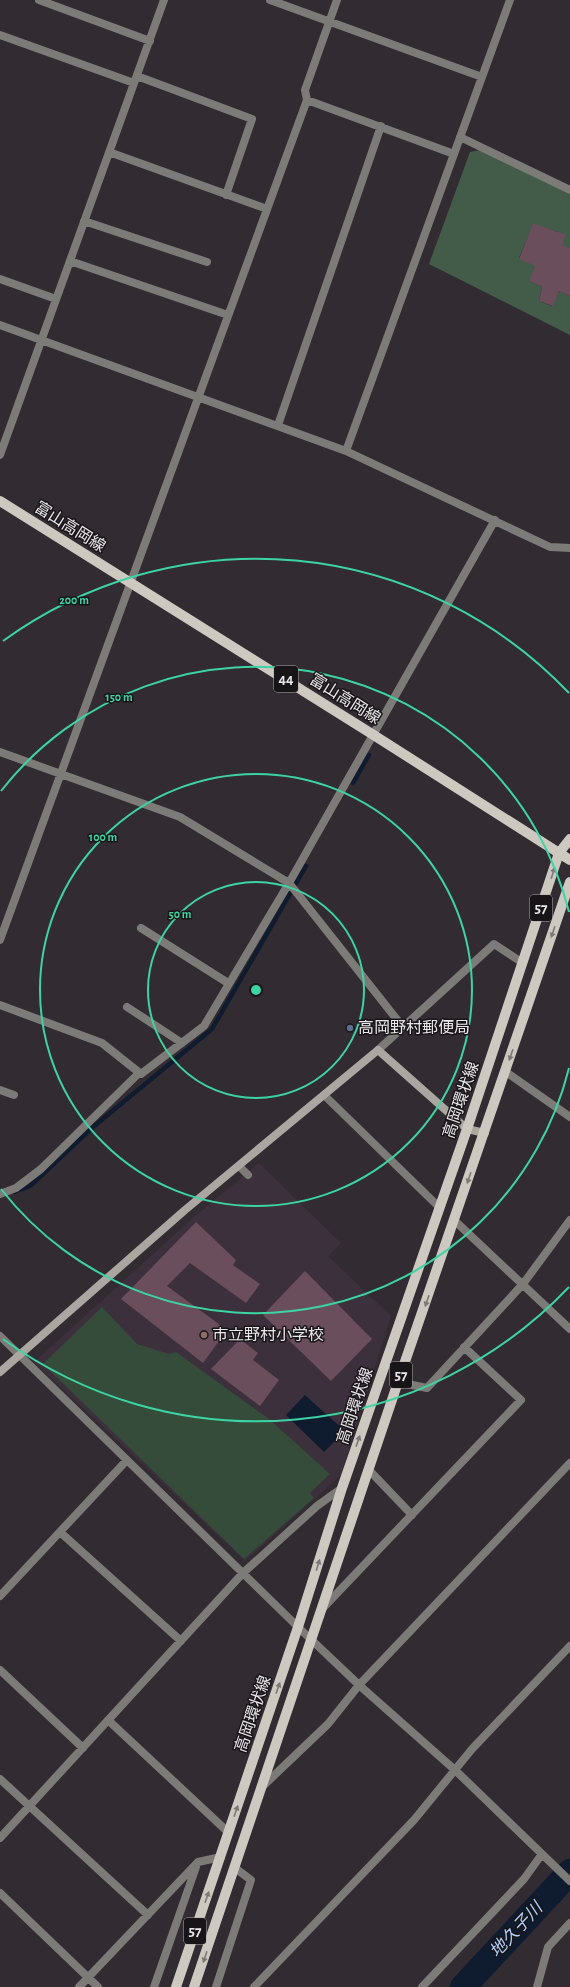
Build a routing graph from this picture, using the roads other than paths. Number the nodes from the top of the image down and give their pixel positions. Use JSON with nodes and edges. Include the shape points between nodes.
{"nodes":[{"id":1,"x":39,"y":0,"type":"edge"},
{"id":2,"x":164,"y":0,"type":"edge"},
{"id":3,"x":270,"y":0,"type":"edge"},
{"id":4,"x":337,"y":0,"type":"edge"},
{"id":5,"x":510,"y":0,"type":"edge"},
{"id":6,"x":329,"y":22,"type":"junction"},
{"id":7,"x":0,"y":34,"type":"edge"},
{"id":8,"x":150,"y":41,"type":"junction"},
{"id":9,"x":482,"y":77,"type":"junction"},
{"id":10,"x":135,"y":80,"type":"junction"},
{"id":11,"x":306,"y":100,"type":"junction"},
{"id":12,"x":381,"y":126,"type":"junction"},
{"id":13,"x":460,"y":137,"type":"junction"},
{"id":14,"x":109,"y":152,"type":"junction"},
{"id":15,"x":454,"y":154,"type":"junction"},
{"id":16,"x":570,"y":190,"type":"edge"},
{"id":17,"x":226,"y":194,"type":"junction"},
{"id":18,"x":267,"y":209,"type":"junction"},
{"id":19,"x":84,"y":221,"type":"junction"},
{"id":20,"x":70,"y":261,"type":"junction"},
{"id":21,"x":207,"y":262,"type":"dead end"},
{"id":22,"x":0,"y":279,"type":"edge"},
{"id":23,"x":56,"y":299,"type":"junction"},
{"id":24,"x":228,"y":315,"type":"junction"},
{"id":25,"x":0,"y":325,"type":"edge"},
{"id":26,"x":41,"y":340,"type":"junction"},
{"id":27,"x":198,"y":398,"type":"junction"},
{"id":28,"x":278,"y":425,"type":"junction"},
{"id":29,"x":346,"y":450,"type":"junction"},
{"id":30,"x":0,"y":455,"type":"edge"},
{"id":31,"x":0,"y":501,"type":"edge"},
{"id":32,"x":495,"y":520,"type":"junction"},
{"id":33,"x":570,"y":548,"type":"edge"},
{"id":34,"x":130,"y":582,"type":"junction"},
{"id":35,"x":372,"y":734,"type":"junction"},
{"id":36,"x":0,"y":752,"type":"edge"},
{"id":37,"x":60,"y":773,"type":"junction"},
{"id":38,"x":570,"y":839,"type":"edge"},
{"id":39,"x":559,"y":853,"type":"junction"},
{"id":40,"x":570,"y":860,"type":"edge"},
{"id":41,"x":570,"y":882,"type":"edge"},
{"id":42,"x":292,"y":886,"type":"junction"},
{"id":43,"x":141,"y":928,"type":"dead end"},
{"id":44,"x":0,"y":940,"type":"edge"},
{"id":45,"x":524,"y":963,"type":"junction"},
{"id":46,"x":228,"y":984,"type":"junction"},
{"id":47,"x":0,"y":1005,"type":"edge"},
{"id":48,"x":126,"y":1007,"type":"dead end"},
{"id":49,"x":402,"y":1026,"type":"junction"},
{"id":50,"x":182,"y":1043,"type":"junction"},
{"id":51,"x":378,"y":1050,"type":"junction"},
{"id":52,"x":506,"y":1072,"type":"junction"},
{"id":53,"x":139,"y":1073,"type":"junction"},
{"id":54,"x":0,"y":1090,"type":"edge"},
{"id":55,"x":14,"y":1095,"type":"dead end"},
{"id":56,"x":324,"y":1095,"type":"junction"},
{"id":57,"x":570,"y":1117,"type":"edge"},
{"id":58,"x":467,"y":1129,"type":"junction"},
{"id":59,"x":485,"y":1134,"type":"junction"},
{"id":60,"x":239,"y":1166,"type":"junction"},
{"id":61,"x":248,"y":1175,"type":"dead end"},
{"id":62,"x":0,"y":1194,"type":"edge"},
{"id":63,"x":440,"y":1208,"type":"junction"},
{"id":64,"x":455,"y":1220,"type":"junction"},
{"id":65,"x":570,"y":1220,"type":"edge"},
{"id":66,"x":523,"y":1284,"type":"junction"},
{"id":67,"x":570,"y":1329,"type":"edge"},
{"id":68,"x":0,"y":1336,"type":"edge"},
{"id":69,"x":464,"y":1347,"type":"junction"},
{"id":70,"x":18,"y":1356,"type":"junction"},
{"id":71,"x":0,"y":1372,"type":"edge"},
{"id":72,"x":398,"y":1382,"type":"junction"},
{"id":73,"x":127,"y":1460,"type":"junction"},
{"id":74,"x":570,"y":1463,"type":"edge"},
{"id":75,"x":369,"y":1470,"type":"junction"},
{"id":76,"x":342,"y":1488,"type":"junction"},
{"id":77,"x":412,"y":1515,"type":"junction"},
{"id":78,"x":60,"y":1532,"type":"junction"},
{"id":79,"x":243,"y":1573,"type":"junction"},
{"id":80,"x":0,"y":1596,"type":"edge"},
{"id":81,"x":322,"y":1608,"type":"junction"},
{"id":82,"x":298,"y":1627,"type":"junction"},
{"id":83,"x":312,"y":1640,"type":"junction"},
{"id":84,"x":181,"y":1641,"type":"junction"},
{"id":85,"x":570,"y":1646,"type":"edge"},
{"id":86,"x":0,"y":1670,"type":"edge"},
{"id":87,"x":360,"y":1685,"type":"junction"},
{"id":88,"x":108,"y":1720,"type":"junction"},
{"id":89,"x":83,"y":1748,"type":"junction"},
{"id":90,"x":455,"y":1770,"type":"junction"},
{"id":91,"x":0,"y":1779,"type":"edge"},
{"id":92,"x":263,"y":1786,"type":"junction"},
{"id":93,"x":30,"y":1806,"type":"junction"},
{"id":94,"x":229,"y":1833,"type":"junction"},
{"id":95,"x":0,"y":1838,"type":"edge"},
{"id":96,"x":545,"y":1856,"type":"junction"},
{"id":97,"x":221,"y":1857,"type":"junction"},
{"id":98,"x":198,"y":1862,"type":"junction"},
{"id":99,"x":235,"y":1868,"type":"junction"},
{"id":100,"x":570,"y":1881,"type":"edge"},
{"id":101,"x":0,"y":1893,"type":"edge"},
{"id":102,"x":148,"y":1915,"type":"junction"},
{"id":103,"x":570,"y":1923,"type":"edge"},
{"id":104,"x":88,"y":1977,"type":"junction"},
{"id":105,"x":79,"y":1987,"type":"edge"},
{"id":106,"x":98,"y":1987,"type":"edge"},
{"id":107,"x":154,"y":1987,"type":"edge"},
{"id":108,"x":176,"y":1987,"type":"edge"},
{"id":109,"x":194,"y":1987,"type":"edge"},
{"id":110,"x":216,"y":1987,"type":"edge"},
{"id":111,"x":254,"y":1987,"type":"edge"},
{"id":112,"x":422,"y":1987,"type":"edge"},
{"id":113,"x":537,"y":1987,"type":"edge"}],
"edges":[{"from":1,"to":8,"type":"street"},
{"from":2,"to":8,"type":"street"},
{"from":3,"to":6,"type":"street"},
{"from":4,"to":6,"type":"street"},
{"from":5,"to":9,"type":"street"},
{"from":6,"to":9,"type":"street"},
{"from":6,"to":11,"type":"street","via":[[305,90]]},
{"from":7,"to":10,"type":"street"},
{"from":8,"to":10,"type":"street"},
{"from":9,"to":13,"type":"street"},
{"from":10,"to":14,"type":"street"},
{"from":10,"to":17,"type":"street","via":[[252,119]]},
{"from":11,"to":12,"type":"street"},
{"from":11,"to":18,"type":"street"},
{"from":12,"to":15,"type":"street"},
{"from":12,"to":28,"type":"street"},
{"from":13,"to":15,"type":"street"},
{"from":13,"to":16,"type":"street"},
{"from":14,"to":17,"type":"street"},
{"from":14,"to":19,"type":"street"},
{"from":15,"to":29,"type":"street"},
{"from":17,"to":18,"type":"street"},
{"from":18,"to":24,"type":"street"},
{"from":19,"to":20,"type":"street"},
{"from":19,"to":21,"type":"street"},
{"from":20,"to":23,"type":"street"},
{"from":20,"to":24,"type":"street"},
{"from":22,"to":23,"type":"street"},
{"from":23,"to":26,"type":"street"},
{"from":24,"to":27,"type":"street"},
{"from":25,"to":26,"type":"street"},
{"from":26,"to":27,"type":"street"},
{"from":26,"to":30,"type":"street"},
{"from":27,"to":28,"type":"street"},
{"from":27,"to":34,"type":"street"},
{"from":28,"to":29,"type":"street"},
{"from":29,"to":32,"type":"street"},
{"from":31,"to":34,"type":"main road","name":"富山高岡線","number":"44"},
{"from":32,"to":33,"type":"street","via":[[550,547]]},
{"from":32,"to":35,"type":"street"},
{"from":34,"to":35,"type":"main road","name":"富山高岡線","number":"44"},
{"from":34,"to":37,"type":"street"},
{"from":35,"to":39,"type":"main road","name":"富山高岡線","number":"44"},
{"from":35,"to":42,"type":"street"},
{"from":36,"to":37,"type":"street"},
{"from":37,"to":42,"type":"street","via":[[180,817]]},
{"from":37,"to":44,"type":"street"},
{"from":38,"to":39,"type":"main road","name":"高岡環状線","number":"57"},
{"from":39,"to":40,"type":"main road","name":"富山高岡線","number":"44"},
{"from":45,"to":39,"type":"main road","name":"高岡環状線","number":"57","one_way":true},
{"from":41,"to":52,"type":"main road","name":"高岡環状線","number":"57","one_way":true},
{"from":42,"to":46,"type":"street"},
{"from":42,"to":49,"type":"street"},
{"from":43,"to":46,"type":"street"},
{"from":45,"to":49,"type":"street","via":[[494,944]]},
{"from":45,"to":58,"type":"main road","name":"高岡環状線","number":"57"},
{"from":46,"to":50,"type":"street","via":[[204,1026]]},
{"from":47,"to":53,"type":"street","via":[[102,1043]]},
{"from":48,"to":50,"type":"street"},
{"from":49,"to":51,"type":"street"},
{"from":50,"to":53,"type":"street"},
{"from":51,"to":56,"type":"street"},
{"from":51,"to":58,"type":"street"},
{"from":52,"to":57,"type":"street"},
{"from":52,"to":59,"type":"main road","name":"高岡環状線","number":"57"},
{"from":53,"to":62,"type":"street","via":[[41,1169],[16,1188]]},
{"from":54,"to":55,"type":"street"},
{"from":56,"to":60,"type":"street"},
{"from":56,"to":63,"type":"street"},
{"from":58,"to":59,"type":"street"},
{"from":58,"to":63,"type":"main road","name":"高岡環状線","number":"57"},
{"from":59,"to":64,"type":"main road","name":"高岡環状線","number":"57","one_way":true},
{"from":60,"to":61,"type":"street"},
{"from":60,"to":70,"type":"street"},
{"from":76,"to":63,"type":"main road","name":"高岡環状線","number":"57","one_way":true},
{"from":64,"to":66,"type":"street"},
{"from":64,"to":72,"type":"main road","name":"高岡環状線","number":"57","one_way":true},
{"from":65,"to":66,"type":"street"},
{"from":66,"to":67,"type":"street"},
{"from":66,"to":69,"type":"street"},
{"from":68,"to":70,"type":"street"},
{"from":69,"to":72,"type":"street","via":[[427,1388]]},
{"from":69,"to":77,"type":"street","via":[[521,1400]]},
{"from":70,"to":71,"type":"street"},
{"from":70,"to":73,"type":"street"},
{"from":72,"to":75,"type":"main road","name":"高岡環状線","number":"57"},
{"from":73,"to":78,"type":"street"},
{"from":73,"to":79,"type":"street"},
{"from":74,"to":87,"type":"street"},
{"from":75,"to":77,"type":"street"},
{"from":75,"to":81,"type":"main road","name":"高岡環状線","number":"57"},
{"from":76,"to":79,"type":"street","via":[[316,1506]]},
{"from":82,"to":76,"type":"main road","name":"高岡環状線","number":"57","one_way":true},
{"from":77,"to":81,"type":"street"},
{"from":78,"to":80,"type":"street"},
{"from":78,"to":84,"type":"street"},
{"from":79,"to":82,"type":"street"},
{"from":79,"to":84,"type":"street"},
{"from":81,"to":83,"type":"main road","name":"高岡環状線","number":"57"},
{"from":82,"to":83,"type":"street"},
{"from":94,"to":82,"type":"main road","name":"高岡環状線","number":"57","one_way":true},
{"from":83,"to":87,"type":"street"},
{"from":83,"to":92,"type":"main road","name":"高岡環状線","number":"57"},
{"from":84,"to":88,"type":"street"},
{"from":85,"to":90,"type":"street"},
{"from":86,"to":89,"type":"street"},
{"from":87,"to":90,"type":"street"},
{"from":87,"to":92,"type":"street","via":[[328,1724]]},
{"from":88,"to":89,"type":"street"},
{"from":88,"to":94,"type":"street"},
{"from":89,"to":93,"type":"street"},
{"from":90,"to":96,"type":"street"},
{"from":90,"to":111,"type":"street","via":[[414,1820]]},
{"from":91,"to":93,"type":"street"},
{"from":92,"to":99,"type":"main road","name":"高岡環状線","number":"57"},
{"from":93,"to":95,"type":"street"},
{"from":93,"to":102,"type":"street"},
{"from":94,"to":97,"type":"main road","name":"高岡環状線","number":"57"},
{"from":96,"to":100,"type":"street"},
{"from":96,"to":112,"type":"street"},
{"from":97,"to":98,"type":"street"},
{"from":108,"to":97,"type":"main road","name":"高岡環状線","number":"57","one_way":true},
{"from":98,"to":102,"type":"street"},
{"from":98,"to":107,"type":"street"},
{"from":99,"to":109,"type":"main road","name":"高岡環状線","number":"57","one_way":true},
{"from":99,"to":110,"type":"street","via":[[250,1880]]},
{"from":101,"to":104,"type":"street"},
{"from":102,"to":104,"type":"street"},
{"from":103,"to":113,"type":"street","via":[[548,1947]]},
{"from":104,"to":105,"type":"street"},
{"from":104,"to":106,"type":"street"}]}
